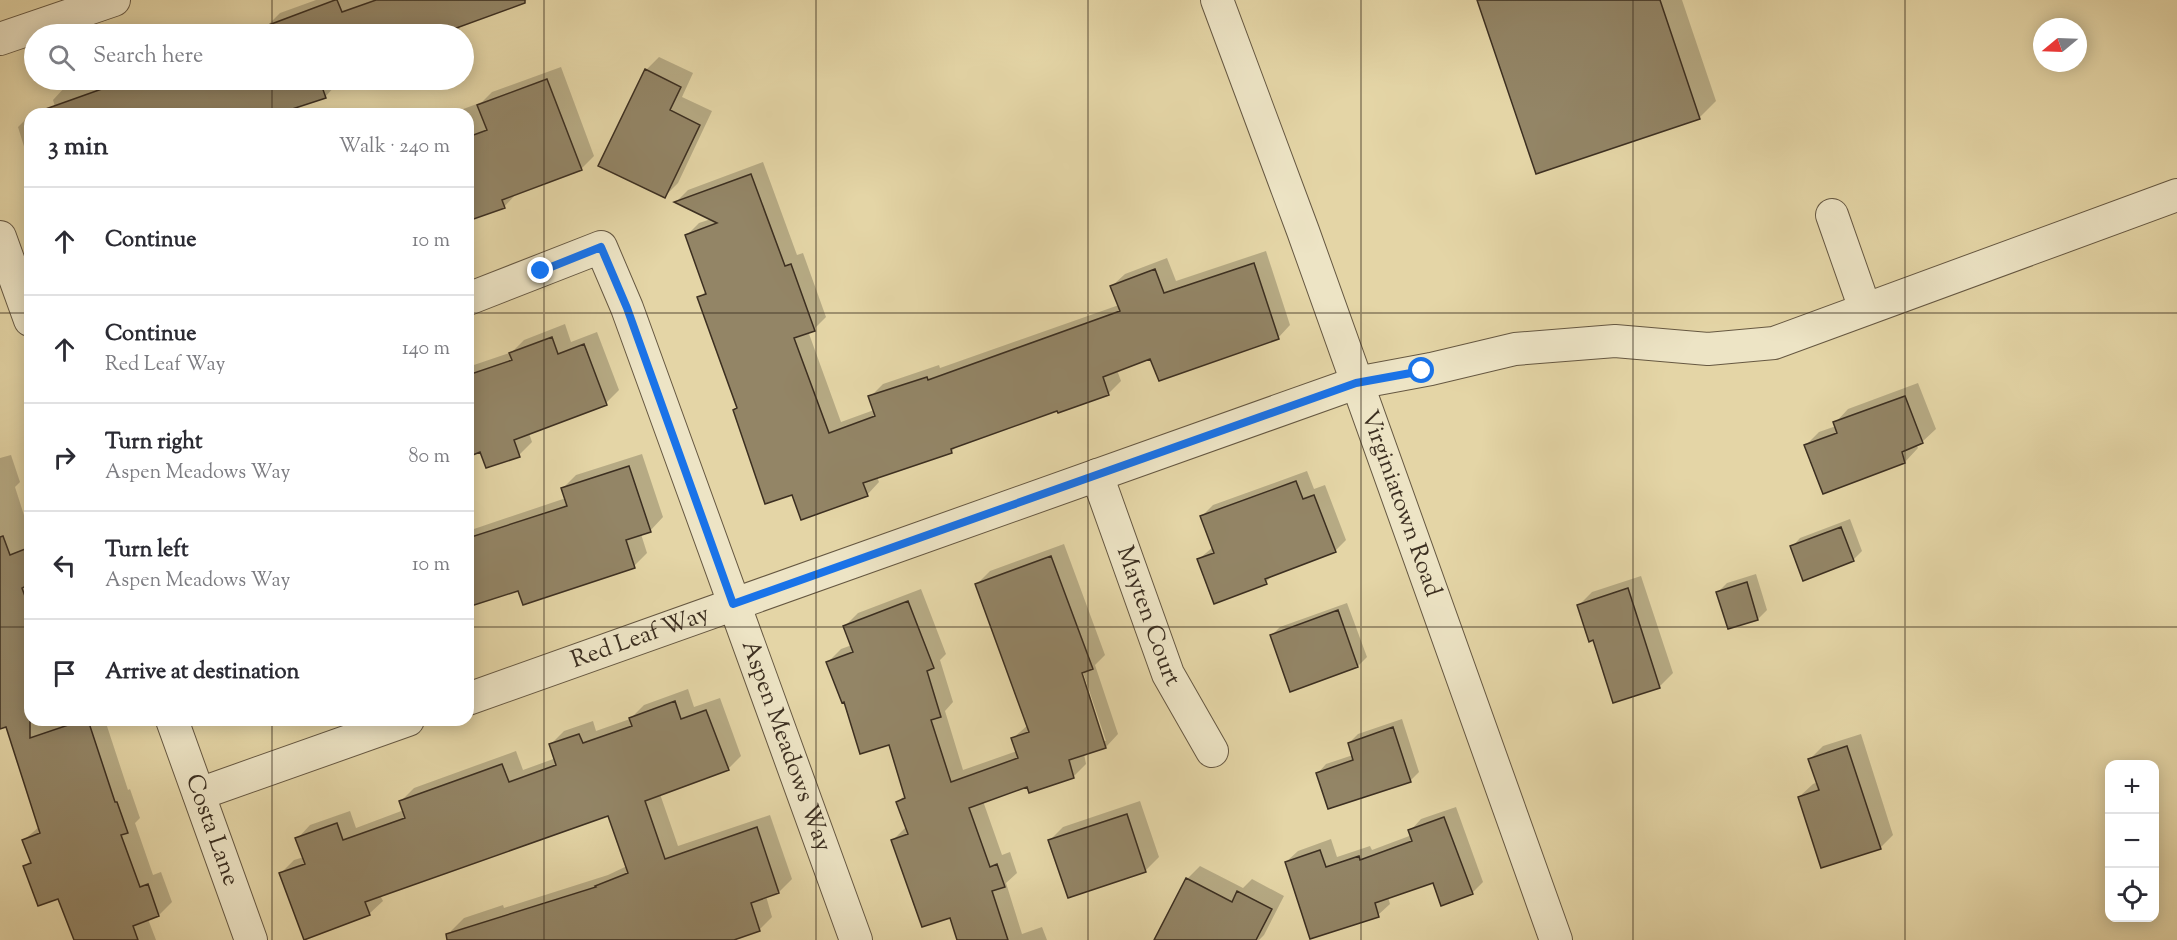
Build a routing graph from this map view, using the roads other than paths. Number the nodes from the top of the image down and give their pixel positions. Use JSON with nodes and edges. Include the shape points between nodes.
{"nodes":[{"id":1,"x":114,"y":0,"type":"edge"},
{"id":2,"x":1217,"y":0,"type":"edge"},
{"id":3,"x":44,"y":24,"type":"edge"},
{"id":4,"x":24,"y":31,"type":"edge"},
{"id":5,"x":0,"y":39,"type":"edge"},
{"id":6,"x":2177,"y":195,"type":"edge"},
{"id":7,"x":1832,"y":215,"type":"dead end"},
{"id":8,"x":0,"y":237,"type":"edge"},
{"id":9,"x":474,"y":297,"type":"edge"},
{"id":10,"x":24,"y":303,"type":"edge"},
{"id":11,"x":1865,"y":309,"type":"junction"},
{"id":12,"x":1356,"y":383,"type":"junction"},
{"id":13,"x":1097,"y":475,"type":"junction"},
{"id":14,"x":733,"y":604,"type":"junction"},
{"id":15,"x":474,"y":697,"type":"edge"},
{"id":16,"x":174,"y":726,"type":"edge"},
{"id":17,"x":391,"y":726,"type":"edge"},
{"id":18,"x":1212,"y":751,"type":"dead end"},
{"id":19,"x":199,"y":794,"type":"junction"},
{"id":20,"x":251,"y":940,"type":"edge"},
{"id":21,"x":856,"y":940,"type":"edge"},
{"id":22,"x":1556,"y":940,"type":"edge"}],
"edges":[{"from":1,"to":3,"type":"street"},
{"from":2,"to":12,"type":"street","name":"Virginiatown Road"},
{"from":4,"to":5,"type":"street"},
{"from":6,"to":11,"type":"street","name":"Red Leaf Way"},
{"from":7,"to":11,"type":"street"},
{"from":8,"to":10,"type":"street"},
{"from":9,"to":14,"type":"street","name":"Aspen Meadows Way","via":[[601,247],[627,308]]},
{"from":11,"to":12,"type":"street","name":"Red Leaf Way","via":[[1774,343],[1708,349],[1615,341],[1515,349]]},
{"from":12,"to":13,"type":"street","name":"Red Leaf Way"},
{"from":12,"to":22,"type":"street","name":"Virginiatown Road"},
{"from":13,"to":14,"type":"street","name":"Red Leaf Way"},
{"from":13,"to":18,"type":"street","name":"Mayten Court","via":[[1168,674]]},
{"from":14,"to":15,"type":"street","name":"Red Leaf Way"},
{"from":14,"to":21,"type":"street","name":"Aspen Meadows Way"},
{"from":16,"to":19,"type":"street","name":"Costa Lane"},
{"from":17,"to":19,"type":"street"},
{"from":19,"to":20,"type":"street","name":"Costa Lane"}]}
